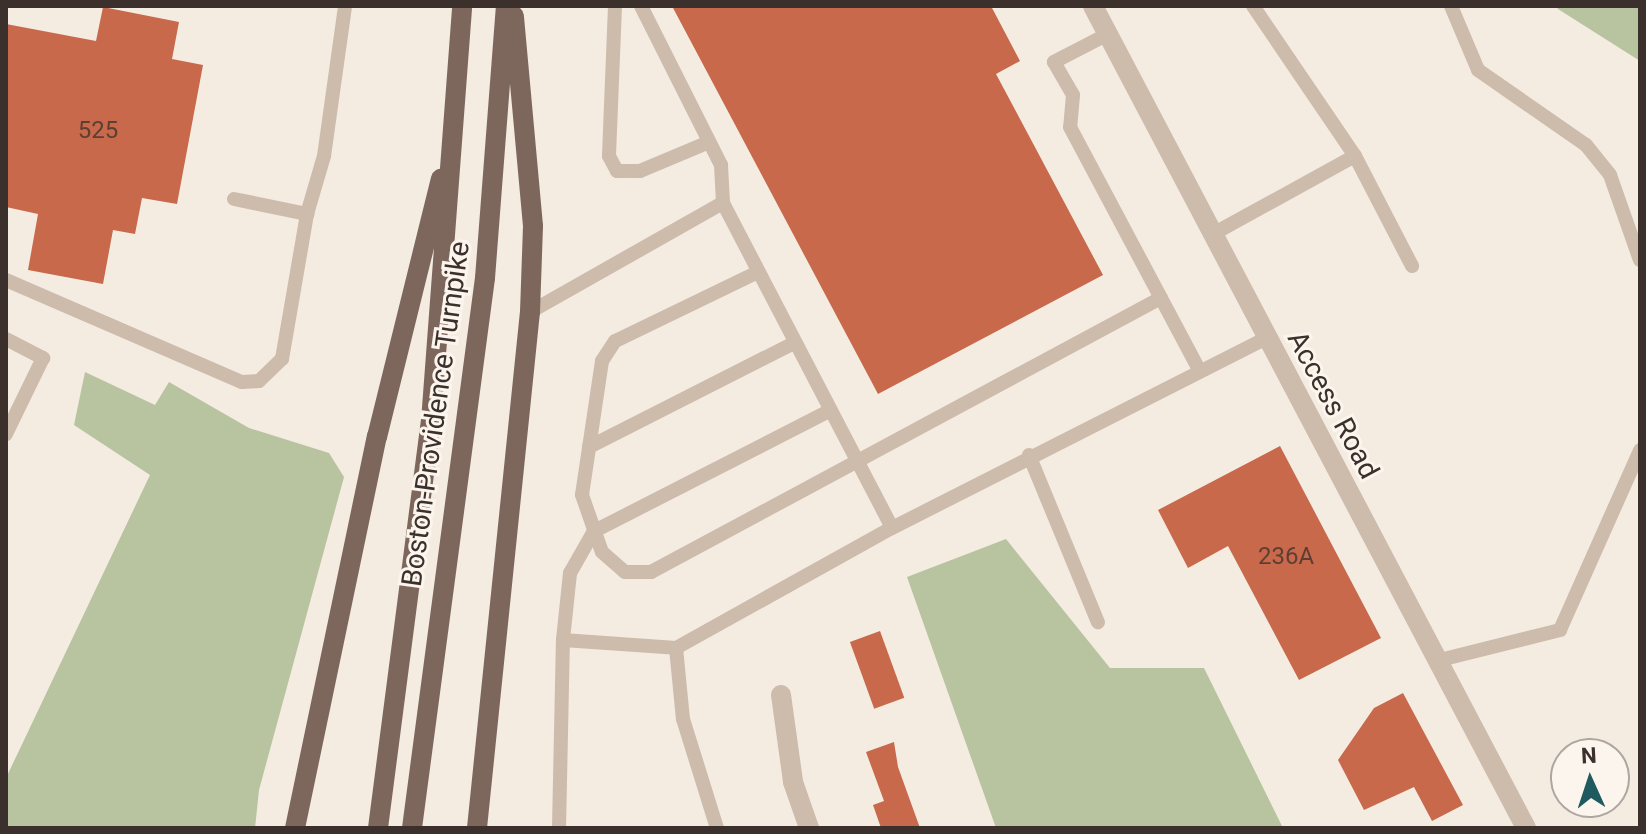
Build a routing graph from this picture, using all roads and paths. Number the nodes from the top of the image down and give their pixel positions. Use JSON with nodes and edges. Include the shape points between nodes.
{"nodes":[{"id":1,"x":345,"y":6,"type":"edge"},
{"id":2,"x":462,"y":6,"type":"edge"},
{"id":3,"x":506,"y":6,"type":"edge"},
{"id":4,"x":512,"y":6,"type":"edge"},
{"id":5,"x":615,"y":6,"type":"edge"},
{"id":6,"x":641,"y":6,"type":"edge"},
{"id":7,"x":1093,"y":6,"type":"edge"},
{"id":8,"x":1253,"y":6,"type":"edge"},
{"id":9,"x":1451,"y":6,"type":"edge"},
{"id":10,"x":1108,"y":34,"type":"junction"},
{"id":11,"x":454,"y":133,"type":"junction"},
{"id":12,"x":709,"y":142,"type":"junction"},
{"id":13,"x":1355,"y":156,"type":"junction"},
{"id":14,"x":234,"y":199,"type":"dead end"},
{"id":15,"x":723,"y":203,"type":"junction"},
{"id":16,"x":307,"y":214,"type":"junction"},
{"id":17,"x":1213,"y":234,"type":"junction"},
{"id":18,"x":1640,"y":260,"type":"edge"},
{"id":19,"x":1412,"y":266,"type":"dead end"},
{"id":20,"x":758,"y":272,"type":"junction"},
{"id":21,"x":6,"y":280,"type":"edge"},
{"id":22,"x":1161,"y":298,"type":"junction"},
{"id":23,"x":530,"y":312,"type":"junction"},
{"id":24,"x":1267,"y":338,"type":"junction"},
{"id":25,"x":6,"y":339,"type":"edge"},
{"id":26,"x":794,"y":343,"type":"junction"},
{"id":27,"x":1199,"y":370,"type":"junction"},
{"id":28,"x":829,"y":411,"type":"junction"},
{"id":29,"x":6,"y":434,"type":"edge"},
{"id":30,"x":589,"y":447,"type":"junction"},
{"id":31,"x":1640,"y":450,"type":"edge"},
{"id":32,"x":1029,"y":455,"type":"junction"},
{"id":33,"x":855,"y":462,"type":"junction"},
{"id":34,"x":892,"y":528,"type":"junction"},
{"id":35,"x":594,"y":531,"type":"junction"},
{"id":36,"x":1098,"y":622,"type":"dead end"},
{"id":37,"x":563,"y":640,"type":"junction"},
{"id":38,"x":676,"y":648,"type":"junction"},
{"id":39,"x":1436,"y":661,"type":"junction"},
{"id":40,"x":781,"y":695,"type":"dead end"},
{"id":41,"x":295,"y":828,"type":"edge"},
{"id":42,"x":378,"y":828,"type":"edge"},
{"id":43,"x":412,"y":828,"type":"edge"},
{"id":44,"x":477,"y":828,"type":"edge"},
{"id":45,"x":559,"y":828,"type":"edge"},
{"id":46,"x":717,"y":828,"type":"edge"},
{"id":47,"x":809,"y":828,"type":"edge"},
{"id":48,"x":1526,"y":828,"type":"edge"}],
"edges":[{"from":1,"to":16,"type":"lane","via":[[324,156]]},
{"from":2,"to":11,"type":"main road","name":"Boston-Providence Turnpike"},
{"from":3,"to":43,"type":"main road","name":"Boston-Providence Turnpike","via":[[485,278]]},
{"from":4,"to":23,"type":"main road","via":[[533,226]]},
{"from":5,"to":12,"type":"lane","via":[[609,132],[617,171],[640,171]]},
{"from":6,"to":12,"type":"lane"},
{"from":7,"to":10,"type":"street","name":"Access Road"},
{"from":8,"to":13,"type":"lane"},
{"from":9,"to":18,"type":"lane","via":[[1478,70],[1586,145],[1610,175]]},
{"from":10,"to":17,"type":"street","name":"Access Road"},
{"from":10,"to":22,"type":"lane","via":[[1054,62],[1073,95],[1070,127]]},
{"from":11,"to":41,"type":"main road","via":[[377,437]]},
{"from":11,"to":42,"type":"main road","name":"Boston-Providence Turnpike","via":[[431,421]]},
{"from":12,"to":15,"type":"lane","via":[[727,186]]},
{"from":13,"to":17,"type":"lane"},
{"from":13,"to":19,"type":"lane"},
{"from":14,"to":16,"type":"lane"},
{"from":15,"to":20,"type":"lane"},
{"from":15,"to":23,"type":"lane"},
{"from":16,"to":21,"type":"lane","via":[[282,359],[259,381],[242,382]]},
{"from":17,"to":24,"type":"street","name":"Access Road"},
{"from":20,"to":26,"type":"lane"},
{"from":20,"to":30,"type":"lane","via":[[615,341],[602,361]]},
{"from":22,"to":27,"type":"lane"},
{"from":22,"to":33,"type":"lane"},
{"from":23,"to":44,"type":"main road"},
{"from":24,"to":27,"type":"lane"},
{"from":24,"to":39,"type":"street","name":"Access Road"},
{"from":25,"to":29,"type":"lane","via":[[43,358]]},
{"from":26,"to":28,"type":"lane"},
{"from":26,"to":30,"type":"lane"},
{"from":27,"to":32,"type":"lane"},
{"from":28,"to":33,"type":"lane"},
{"from":28,"to":35,"type":"lane"},
{"from":30,"to":35,"type":"lane","via":[[582,495]]},
{"from":31,"to":39,"type":"lane","via":[[1560,630]]},
{"from":32,"to":34,"type":"lane"},
{"from":32,"to":36,"type":"lane"},
{"from":33,"to":34,"type":"lane"},
{"from":33,"to":35,"type":"lane","via":[[651,572],[625,572],[602,552]]},
{"from":34,"to":38,"type":"lane"},
{"from":35,"to":37,"type":"lane","via":[[570,573]]},
{"from":37,"to":38,"type":"lane"},
{"from":37,"to":45,"type":"lane"},
{"from":38,"to":46,"type":"lane","via":[[683,719]]},
{"from":39,"to":48,"type":"street","name":"Access Road"},
{"from":40,"to":47,"type":"street","via":[[793,782]]}]}
